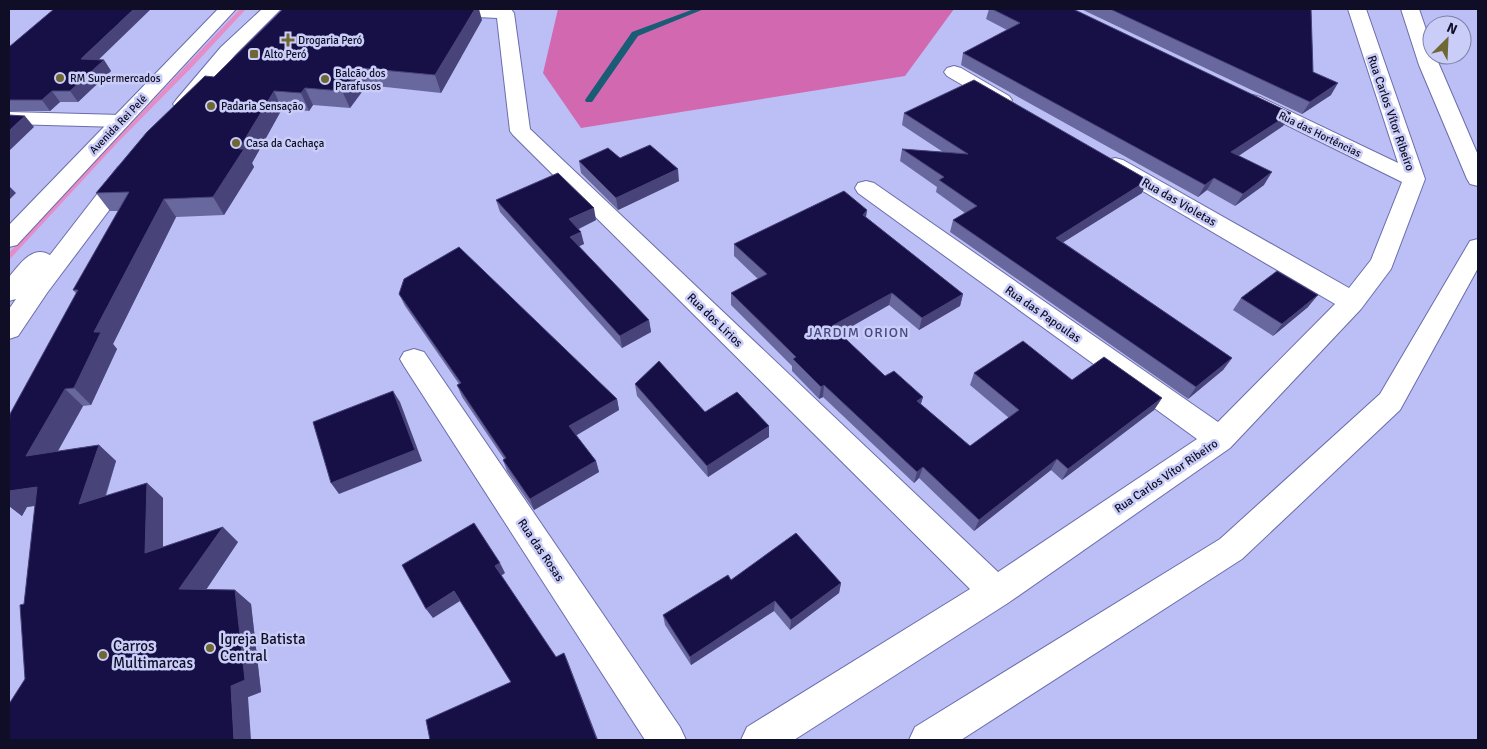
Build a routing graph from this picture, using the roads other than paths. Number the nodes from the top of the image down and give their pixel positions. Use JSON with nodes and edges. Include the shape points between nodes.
{"nodes":[{"id":1,"x":227,"y":9,"type":"edge"},
{"id":2,"x":272,"y":9,"type":"edge"},
{"id":3,"x":419,"y":9,"type":"edge"},
{"id":4,"x":1356,"y":9,"type":"edge"},
{"id":5,"x":1410,"y":9,"type":"edge"},
{"id":6,"x":506,"y":11,"type":"edge"},
{"id":7,"x":954,"y":72,"type":"dead end"},
{"id":8,"x":1234,"y":92,"type":"edge"},
{"id":9,"x":1023,"y":112,"type":"edge"},
{"id":10,"x":9,"y":118,"type":"edge"},
{"id":11,"x":121,"y":121,"type":"junction"},
{"id":12,"x":168,"y":122,"type":"edge"},
{"id":13,"x":1101,"y":157,"type":"edge"},
{"id":14,"x":137,"y":159,"type":"edge"},
{"id":15,"x":1414,"y":179,"type":"junction"},
{"id":16,"x":1478,"y":179,"type":"edge"},
{"id":17,"x":118,"y":181,"type":"junction"},
{"id":18,"x":866,"y":188,"type":"dead end"},
{"id":19,"x":9,"y":239,"type":"edge"},
{"id":20,"x":1478,"y":247,"type":"edge"},
{"id":21,"x":9,"y":292,"type":"edge"},
{"id":22,"x":1352,"y":302,"type":"junction"},
{"id":23,"x":9,"y":329,"type":"edge"},
{"id":24,"x":414,"y":359,"type":"dead end"},
{"id":25,"x":1220,"y":439,"type":"junction"},
{"id":26,"x":996,"y":592,"type":"junction"},
{"id":27,"x":668,"y":740,"type":"edge"},
{"id":28,"x":760,"y":740,"type":"edge"},
{"id":29,"x":928,"y":740,"type":"edge"}],
"edges":[{"from":1,"to":11,"type":"street","name":"Avenida Rei Pelé"},
{"from":2,"to":12,"type":"street","via":[[228,51]]},
{"from":3,"to":6,"type":"street"},
{"from":4,"to":15,"type":"street","name":"Rua Carlos Vítor Ribeiro"},
{"from":5,"to":16,"type":"street","via":[[1429,65]]},
{"from":6,"to":26,"type":"street","name":"Rua dos Lirios","via":[[520,132]]},
{"from":7,"to":9,"type":"street"},
{"from":8,"to":15,"type":"street","name":"Rua das Hortências"},
{"from":10,"to":11,"type":"street"},
{"from":11,"to":19,"type":"street","name":"Avenida Rei Pelé"},
{"from":13,"to":22,"type":"street","name":"Rua das Violetas"},
{"from":14,"to":17,"type":"street"},
{"from":15,"to":22,"type":"street","name":"Rua Carlos Vítor Ribeiro","via":[[1382,263]]},
{"from":17,"to":21,"type":"street"},
{"from":17,"to":23,"type":"street"},
{"from":18,"to":25,"type":"street","name":"Rua das Papoulas"},
{"from":20,"to":29,"type":"street","via":[[1390,402],[1231,549]]},
{"from":22,"to":25,"type":"street","name":"Rua Carlos Vítor Ribeiro"},
{"from":24,"to":27,"type":"street","name":"Rua das Rosas"},
{"from":25,"to":26,"type":"street","name":"Rua Carlos Vítor Ribeiro"},
{"from":26,"to":28,"type":"street","name":"Rua Carlos Vítor Ribeiro"}]}
